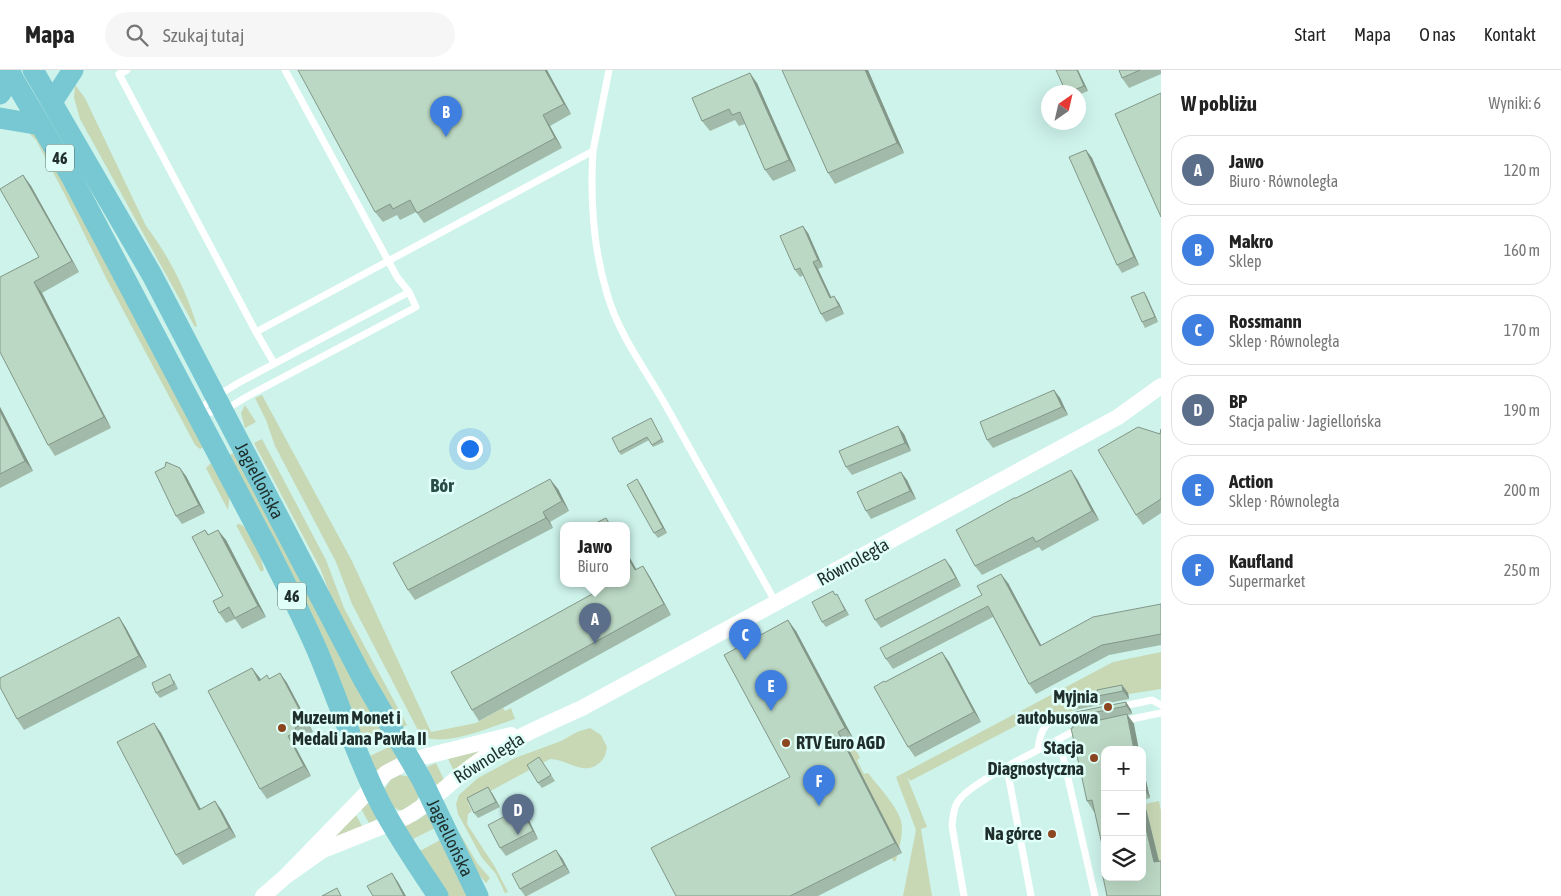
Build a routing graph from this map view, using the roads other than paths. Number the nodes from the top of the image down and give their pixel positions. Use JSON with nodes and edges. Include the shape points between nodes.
{"nodes":[{"id":1,"x":33,"y":70,"type":"edge"},
{"id":2,"x":73,"y":70,"type":"edge"},
{"id":3,"x":127,"y":70,"type":"edge"},
{"id":4,"x":285,"y":70,"type":"edge"},
{"id":5,"x":608,"y":70,"type":"edge"},
{"id":6,"x":10,"y":73,"type":"edge"},
{"id":7,"x":0,"y":94,"type":"edge"},
{"id":8,"x":52,"y":102,"type":"junction"},
{"id":9,"x":0,"y":118,"type":"edge"},
{"id":10,"x":41,"y":125,"type":"junction"},
{"id":11,"x":594,"y":151,"type":"junction"},
{"id":12,"x":388,"y":261,"type":"junction"},
{"id":13,"x":408,"y":292,"type":"junction"},
{"id":14,"x":256,"y":332,"type":"junction"},
{"id":15,"x":274,"y":363,"type":"junction"},
{"id":16,"x":1161,"y":386,"type":"edge"},
{"id":17,"x":219,"y":404,"type":"junction"},
{"id":18,"x":196,"y":413,"type":"junction"},
{"id":19,"x":776,"y":603,"type":"junction"},
{"id":20,"x":1161,"y":706,"type":"edge"},
{"id":21,"x":1112,"y":708,"type":"edge"},
{"id":22,"x":1161,"y":713,"type":"edge"},
{"id":23,"x":1084,"y":714,"type":"edge"},
{"id":24,"x":1117,"y":722,"type":"edge"},
{"id":25,"x":538,"y":728,"type":"junction"},
{"id":26,"x":1090,"y":728,"type":"edge"},
{"id":27,"x":1059,"y":739,"type":"junction"},
{"id":28,"x":1038,"y":750,"type":"junction"},
{"id":29,"x":411,"y":760,"type":"junction"},
{"id":30,"x":1007,"y":768,"type":"junction"},
{"id":31,"x":372,"y":786,"type":"junction"},
{"id":32,"x":431,"y":798,"type":"junction"},
{"id":33,"x":390,"y":823,"type":"junction"},
{"id":34,"x":286,"y":876,"type":"junction"},
{"id":35,"x":263,"y":896,"type":"edge"},
{"id":36,"x":438,"y":896,"type":"edge"},
{"id":37,"x":478,"y":896,"type":"edge"},
{"id":38,"x":964,"y":896,"type":"edge"},
{"id":39,"x":1031,"y":896,"type":"edge"},
{"id":40,"x":1095,"y":896,"type":"edge"}],
"edges":[{"from":1,"to":8,"type":"main road","name":"Jagiellońska","number":"46"},
{"from":2,"to":8,"type":"main road"},
{"from":3,"to":14,"type":"lane","via":[[119,74]]},
{"from":4,"to":12,"type":"lane"},
{"from":5,"to":11,"type":"lane"},
{"from":6,"to":7,"type":"main road"},
{"from":6,"to":10,"type":"main road","name":"Jagiellońska","number":"46"},
{"from":8,"to":17,"type":"main road","name":"Jagiellońska","number":"46","via":[[152,274]]},
{"from":9,"to":10,"type":"main road"},
{"from":10,"to":18,"type":"main road","name":"Jagiellońska","number":"46"},
{"from":11,"to":12,"type":"lane"},
{"from":11,"to":19,"type":"lane","via":[[591,186],[595,244],[608,298],[630,346]]},
{"from":12,"to":13,"type":"lane"},
{"from":12,"to":14,"type":"lane"},
{"from":13,"to":15,"type":"lane"},
{"from":13,"to":17,"type":"lane","via":[[416,307],[248,396]]},
{"from":14,"to":15,"type":"lane"},
{"from":15,"to":17,"type":"lane"},
{"from":16,"to":19,"type":"street","name":"Równoległa","via":[[1118,417]]},
{"from":17,"to":18,"type":"lane"},
{"from":17,"to":18,"type":"lane"},
{"from":17,"to":29,"type":"main road","name":"Jagiellońska","number":"46","via":[[363,679]]},
{"from":18,"to":31,"type":"main road","name":"Jagiellońska","number":"46","via":[[295,602]]},
{"from":19,"to":25,"type":"street","name":"Równoległa","via":[[582,708]]},
{"from":20,"to":21,"type":"lane","via":[[1152,700]]},
{"from":22,"to":24,"type":"lane"},
{"from":23,"to":28,"type":"lane","via":[[1059,718],[1050,723],[1043,730]]},
{"from":25,"to":29,"type":"street","name":"Równoległa"},
{"from":25,"to":32,"type":"street","name":"Równoległa","via":[[479,761]]},
{"from":26,"to":27,"type":"lane"},
{"from":27,"to":28,"type":"lane"},
{"from":27,"to":40,"type":"lane"},
{"from":28,"to":30,"type":"lane"},
{"from":29,"to":31,"type":"street","name":"Równoległa","via":[[386,773]]},
{"from":29,"to":32,"type":"main road","name":"Jagiellońska","number":"46"},
{"from":30,"to":38,"type":"lane","via":[[970,789],[955,810],[952,826]]},
{"from":30,"to":39,"type":"lane"},
{"from":31,"to":33,"type":"main road","name":"Jagiellońska","number":"46"},
{"from":31,"to":34,"type":"street","name":"Równoległa"},
{"from":32,"to":33,"type":"street","name":"Równoległa","via":[[418,810]]},
{"from":32,"to":37,"type":"main road","name":"Jagiellońska","number":"46"},
{"from":33,"to":34,"type":"street","name":"Równoległa","via":[[323,850]]},
{"from":33,"to":36,"type":"main road","name":"Jagiellońska","number":"46"},
{"from":34,"to":35,"type":"street"}]}
